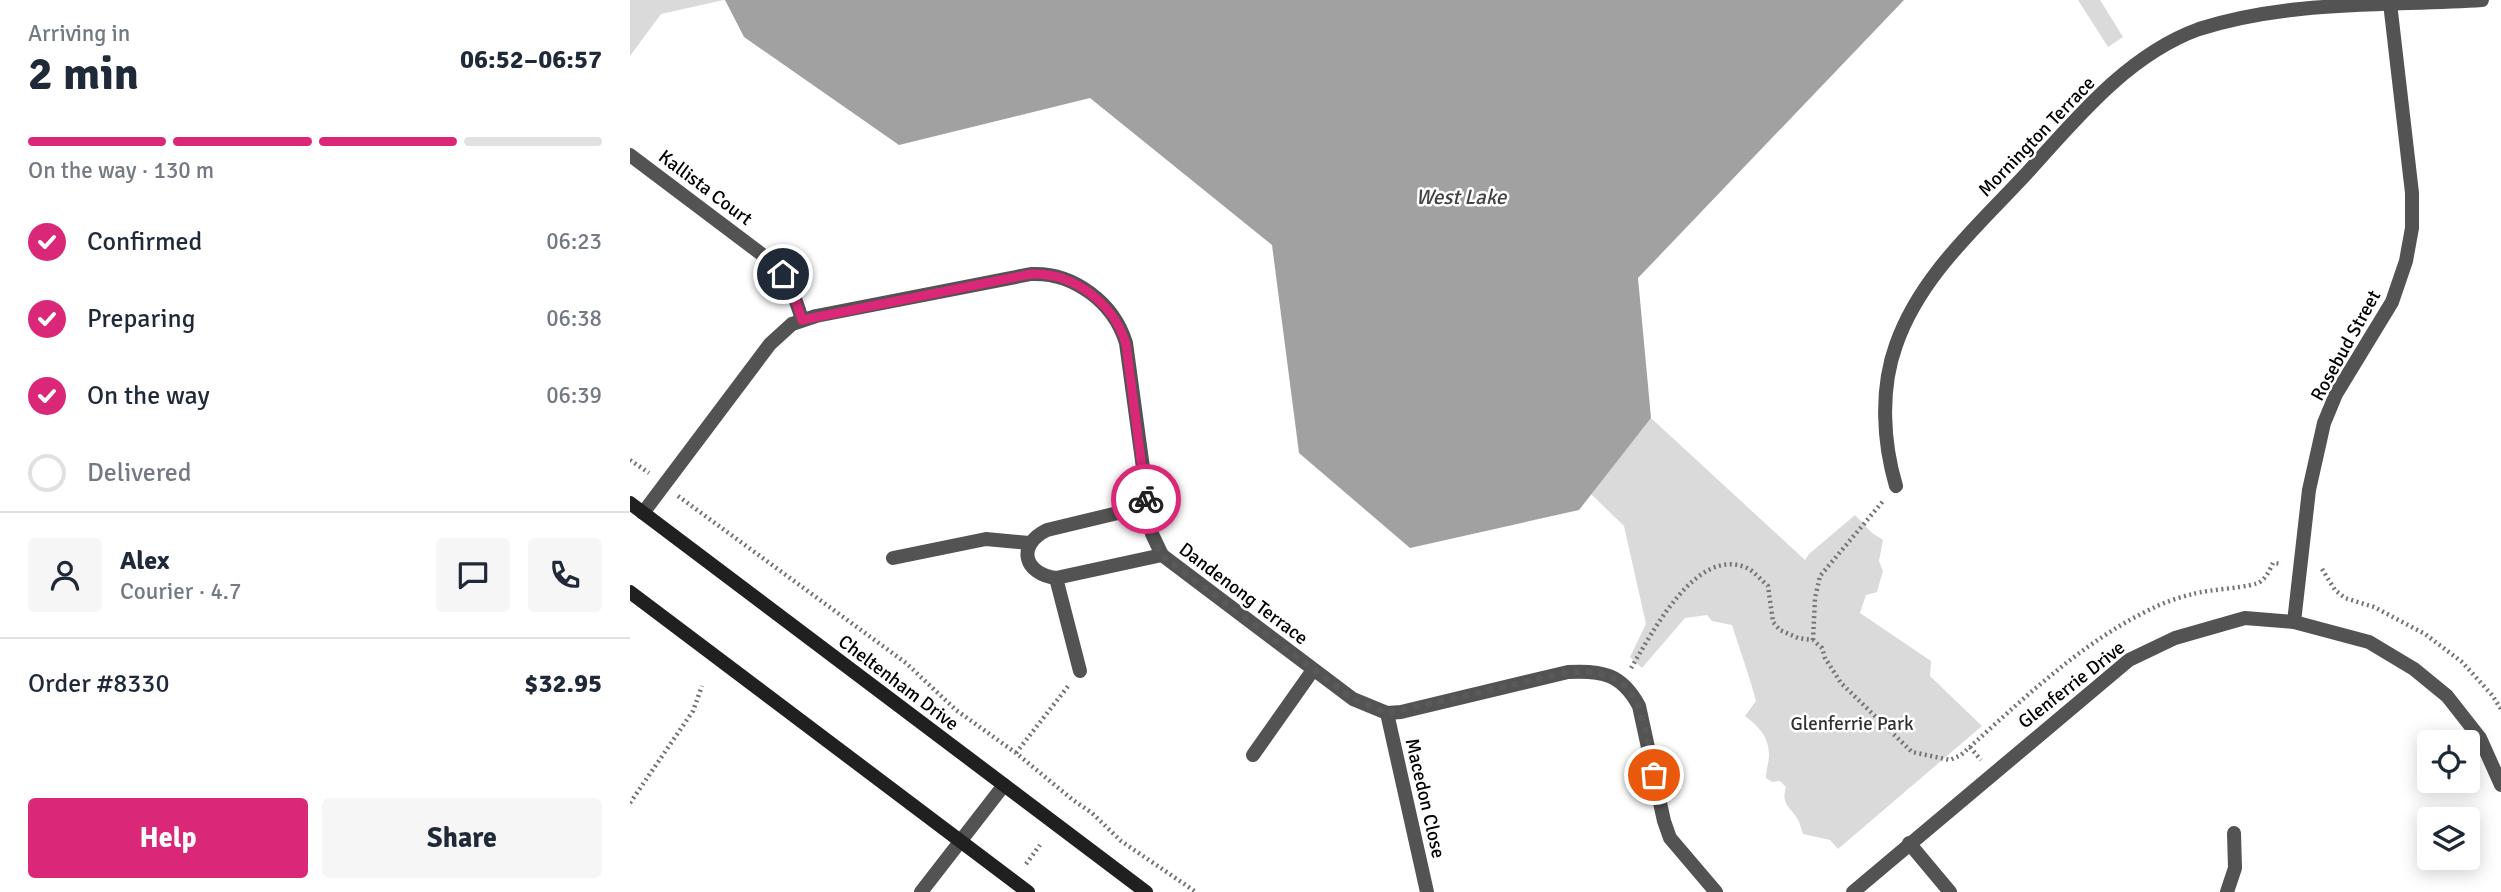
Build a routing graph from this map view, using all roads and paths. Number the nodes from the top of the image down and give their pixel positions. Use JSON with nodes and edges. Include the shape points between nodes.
{"nodes":[{"id":1,"x":2482,"y":0,"type":"edge"},
{"id":2,"x":2390,"y":3,"type":"junction"},
{"id":3,"x":630,"y":155,"type":"edge"},
{"id":4,"x":802,"y":320,"type":"junction"},
{"id":5,"x":630,"y":460,"type":"edge"},
{"id":6,"x":644,"y":469,"type":"dead end"},
{"id":7,"x":1896,"y":486,"type":"joint"},
{"id":8,"x":630,"y":503,"type":"edge"},
{"id":9,"x":1147,"y":506,"type":"junction"},
{"id":10,"x":693,"y":508,"type":"dead end"},
{"id":11,"x":643,"y":513,"type":"junction"},
{"id":12,"x":1029,"y":543,"type":"junction"},
{"id":13,"x":1161,"y":555,"type":"junction"},
{"id":14,"x":893,"y":558,"type":"dead end"},
{"id":15,"x":2301,"y":566,"type":"junction"},
{"id":16,"x":1056,"y":578,"type":"junction"},
{"id":17,"x":630,"y":592,"type":"edge"},
{"id":18,"x":2294,"y":622,"type":"junction"},
{"id":19,"x":1813,"y":640,"type":"junction"},
{"id":20,"x":1313,"y":670,"type":"junction"},
{"id":21,"x":1080,"y":671,"type":"joint"},
{"id":22,"x":1623,"y":684,"type":"junction"},
{"id":23,"x":702,"y":686,"type":"dead end"},
{"id":24,"x":2501,"y":709,"type":"edge"},
{"id":25,"x":1387,"y":713,"type":"junction"},
{"id":26,"x":1016,"y":753,"type":"junction"},
{"id":27,"x":1253,"y":755,"type":"dead end"},
{"id":28,"x":1004,"y":785,"type":"junction"},
{"id":29,"x":2501,"y":785,"type":"edge"},
{"id":30,"x":630,"y":803,"type":"edge"},
{"id":31,"x":2234,"y":832,"type":"dead end"},
{"id":32,"x":960,"y":839,"type":"junction"},
{"id":33,"x":1909,"y":843,"type":"junction"},
{"id":34,"x":1040,"y":845,"type":"dead end"},
{"id":35,"x":1022,"y":870,"type":"dead end"},
{"id":36,"x":921,"y":892,"type":"edge"},
{"id":37,"x":1028,"y":892,"type":"edge"},
{"id":38,"x":1146,"y":892,"type":"edge"},
{"id":39,"x":1196,"y":892,"type":"edge"},
{"id":40,"x":1427,"y":892,"type":"edge"},
{"id":41,"x":1716,"y":892,"type":"edge"},
{"id":42,"x":1853,"y":892,"type":"edge"},
{"id":43,"x":1950,"y":892,"type":"edge"},
{"id":44,"x":2227,"y":892,"type":"edge"}],
"edges":[{"from":1,"to":2,"type":"street","name":"Mornington Terrace"},
{"from":2,"to":7,"type":"street","name":"Mornington Terrace","via":[[2274,10],[2196,30],[2144,59],[2088,105],[1952,251],[1913,308],[1889,364],[1886,438]]},
{"from":2,"to":15,"type":"street","name":"Rosebud Street","via":[[2412,228],[2392,302],[2344,380],[2324,423],[2309,490]]},
{"from":3,"to":4,"type":"street","name":"Kallista Court","via":[[768,259],[792,289]]},
{"from":4,"to":9,"type":"street","name":"Dandenong Terrace","via":[[1031,274],[1048,273],[1074,284],[1101,302],[1122,329]]},
{"from":4,"to":11,"type":"street","name":"Dandenong Terrace","via":[[776,336]]},
{"from":5,"to":6,"type":"path"},
{"from":7,"to":19,"type":"path","via":[[1821,576]]},
{"from":8,"to":11,"type":"main road","name":"Cheltenham Drive"},
{"from":9,"to":12,"type":"street","via":[[1047,530]]},
{"from":9,"to":13,"type":"street","name":"Dandenong Terrace"},
{"from":10,"to":26,"type":"path","name":"Cheltenham Drive","via":[[906,663],[956,710]]},
{"from":11,"to":28,"type":"main road","name":"Cheltenham Drive"},
{"from":12,"to":14,"type":"street","via":[[986,538]]},
{"from":12,"to":16,"type":"street","via":[[1036,572]]},
{"from":13,"to":16,"type":"street"},
{"from":13,"to":20,"type":"street","name":"Dandenong Terrace"},
{"from":15,"to":18,"type":"street","name":"Rosebud Street"},
{"from":15,"to":19,"type":"path","via":[[2273,563],[2261,582],[2193,593],[2109,632],[1950,760],[1912,752],[1841,683]]},
{"from":15,"to":24,"type":"path","via":[[2321,568],[2345,598],[2374,607],[2425,634],[2462,662]]},
{"from":16,"to":21,"type":"street"},
{"from":17,"to":32,"type":"main road"},
{"from":18,"to":29,"type":"street","name":"Glenferrie Drive","via":[[2369,642],[2414,669],[2446,696],[2480,738]]},
{"from":18,"to":33,"type":"street","name":"Glenferrie Drive","via":[[2245,618],[2175,638],[2129,660]]},
{"from":19,"to":22,"type":"path","via":[[1798,638],[1773,622],[1768,586],[1748,569],[1732,565],[1714,568],[1698,576],[1668,608]]},
{"from":20,"to":25,"type":"street","name":"Dandenong Terrace","via":[[1353,699]]},
{"from":20,"to":27,"type":"street"},
{"from":21,"to":26,"type":"path"},
{"from":22,"to":25,"type":"street","via":[[1602,673],[1569,672]]},
{"from":22,"to":41,"type":"street","via":[[1639,706],[1670,838]]},
{"from":23,"to":30,"type":"path","via":[[693,711]]},
{"from":25,"to":40,"type":"street","name":"Macedon Close"},
{"from":26,"to":39,"type":"path","name":"Cheltenham Drive","via":[[1121,841]]},
{"from":28,"to":32,"type":"street"},
{"from":28,"to":38,"type":"main road","name":"Cheltenham Drive"},
{"from":31,"to":44,"type":"street","via":[[2235,869]]},
{"from":32,"to":36,"type":"street"},
{"from":32,"to":37,"type":"main road"},
{"from":33,"to":42,"type":"street","name":"Glenferrie Drive"},
{"from":33,"to":43,"type":"street"},
{"from":34,"to":35,"type":"path"}]}
